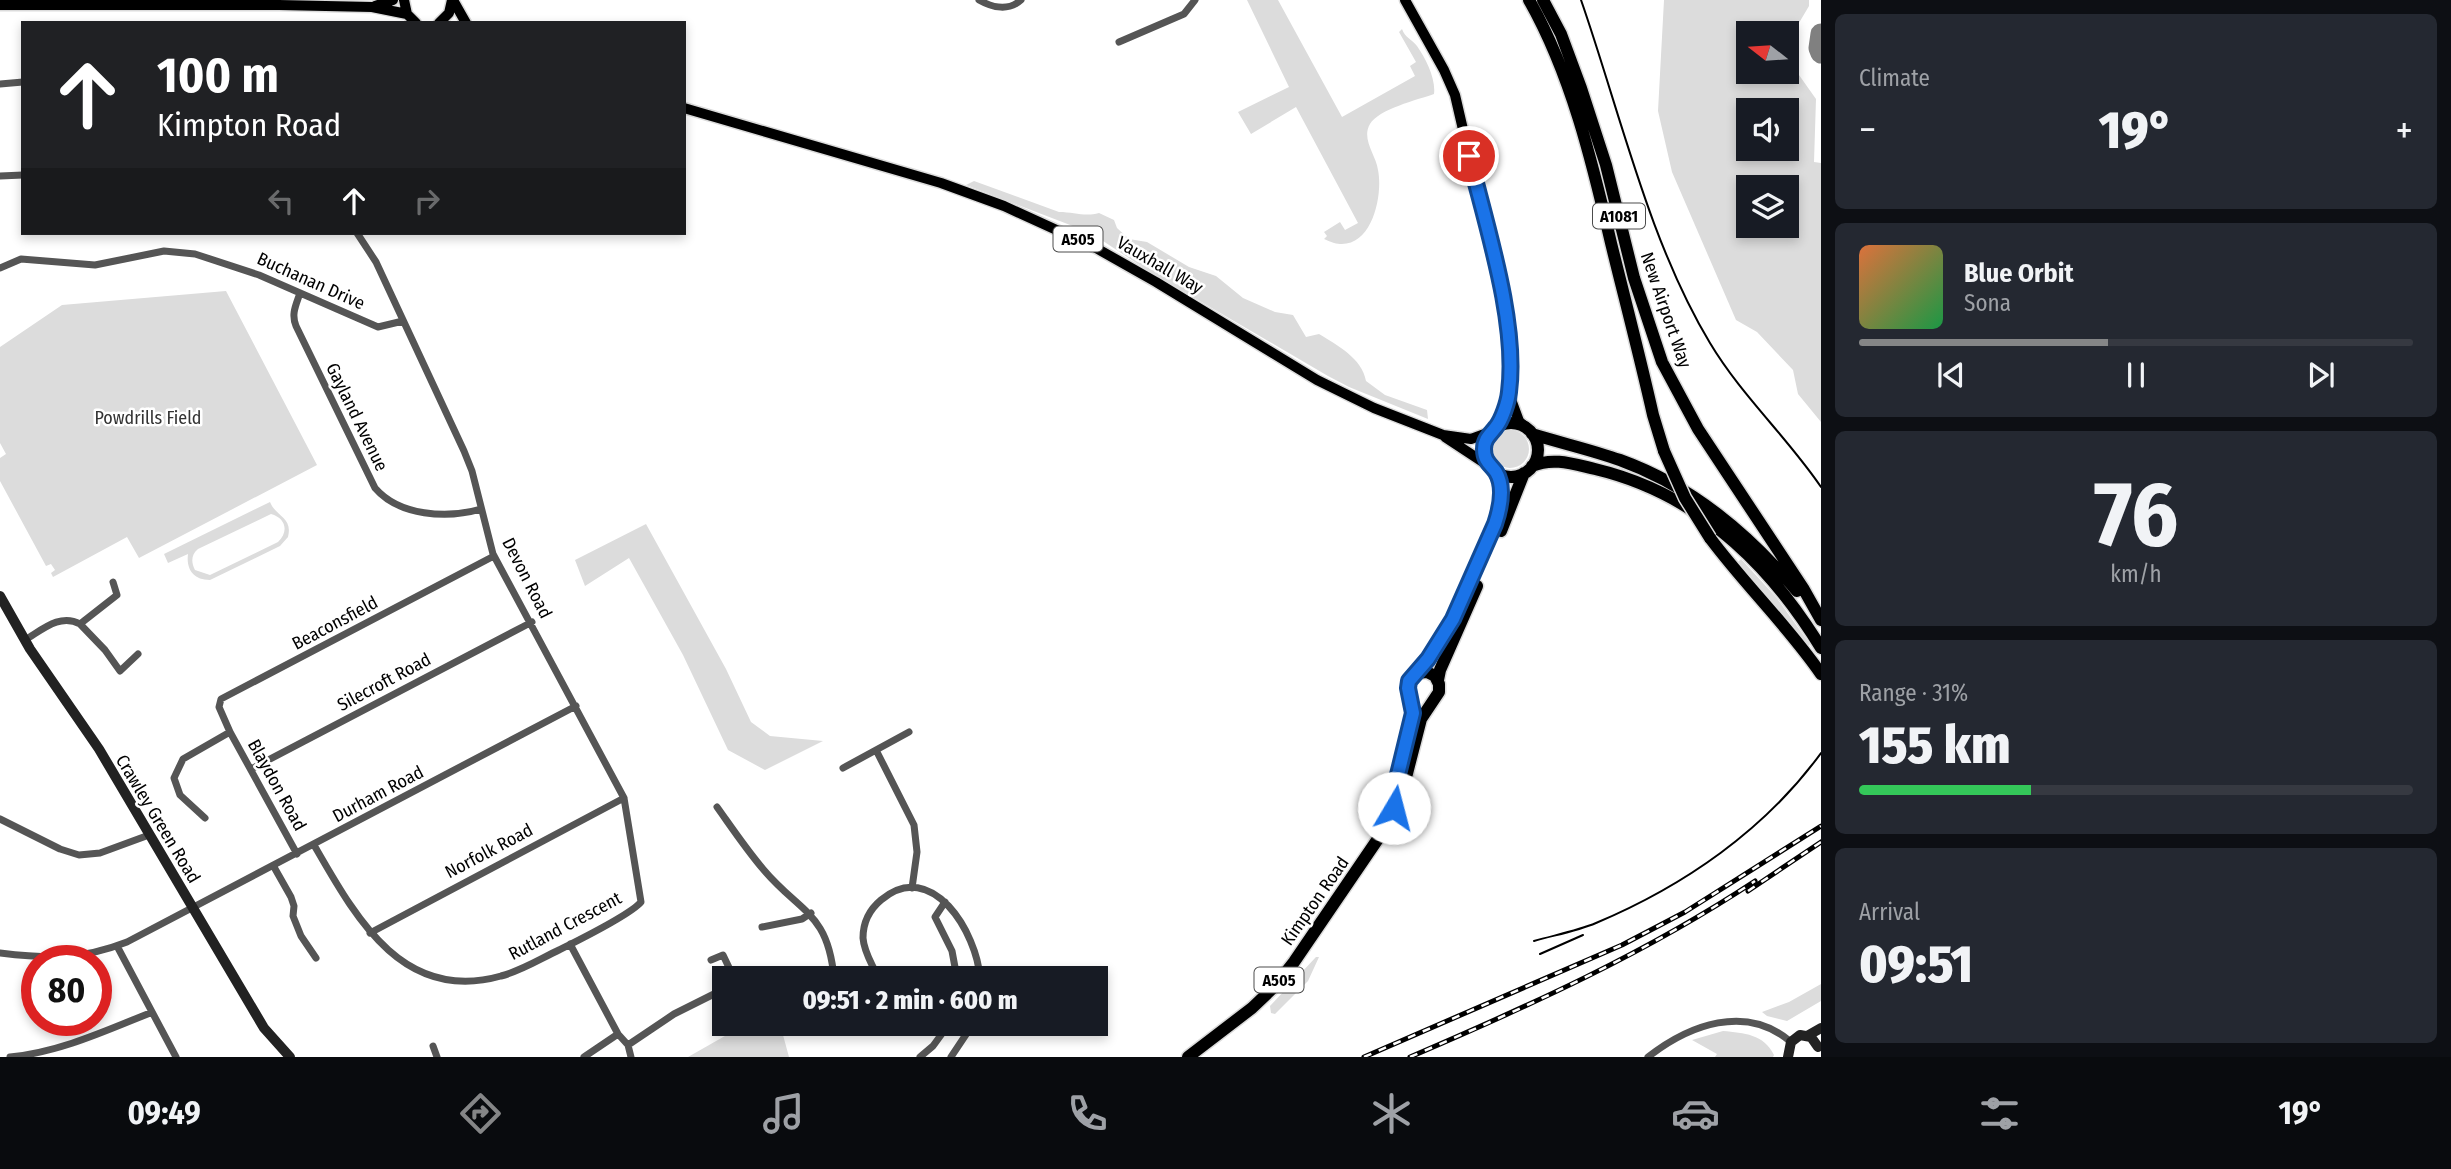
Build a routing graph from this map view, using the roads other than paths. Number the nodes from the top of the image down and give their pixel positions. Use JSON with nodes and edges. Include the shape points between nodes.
{"nodes":[{"id":1,"x":393,"y":0,"type":"edge"},
{"id":2,"x":404,"y":0,"type":"edge"},
{"id":3,"x":452,"y":0,"type":"edge"},
{"id":4,"x":979,"y":0,"type":"edge"},
{"id":5,"x":1021,"y":0,"type":"edge"},
{"id":6,"x":1195,"y":0,"type":"edge"},
{"id":7,"x":1405,"y":0,"type":"edge"},
{"id":8,"x":1529,"y":0,"type":"edge"},
{"id":9,"x":1543,"y":0,"type":"edge"},
{"id":10,"x":0,"y":5,"type":"edge"},
{"id":11,"x":372,"y":7,"type":"junction"},
{"id":12,"x":412,"y":20,"type":"edge"},
{"id":13,"x":441,"y":21,"type":"edge"},
{"id":14,"x":465,"y":21,"type":"edge"},
{"id":15,"x":1119,"y":42,"type":"dead end"},
{"id":16,"x":21,"y":82,"type":"edge"},
{"id":17,"x":0,"y":84,"type":"edge"},
{"id":18,"x":686,"y":109,"type":"edge"},
{"id":19,"x":21,"y":175,"type":"edge"},
{"id":20,"x":0,"y":176,"type":"edge"},
{"id":21,"x":358,"y":235,"type":"edge"},
{"id":22,"x":0,"y":268,"type":"edge"},
{"id":23,"x":300,"y":293,"type":"junction"},
{"id":24,"x":403,"y":321,"type":"junction"},
{"id":25,"x":1509,"y":394,"type":"junction"},
{"id":26,"x":1494,"y":429,"type":"junction"},
{"id":27,"x":1529,"y":430,"type":"junction"},
{"id":28,"x":1443,"y":435,"type":"junction"},
{"id":29,"x":1493,"y":469,"type":"junction"},
{"id":30,"x":1528,"y":470,"type":"junction"},
{"id":31,"x":481,"y":509,"type":"junction"},
{"id":32,"x":494,"y":556,"type":"junction"},
{"id":33,"x":113,"y":582,"type":"dead end"},
{"id":34,"x":0,"y":596,"type":"edge"},
{"id":35,"x":1812,"y":606,"type":"junction"},
{"id":36,"x":1821,"y":620,"type":"edge"},
{"id":37,"x":531,"y":622,"type":"junction"},
{"id":38,"x":80,"y":624,"type":"junction"},
{"id":39,"x":25,"y":640,"type":"junction"},
{"id":40,"x":1821,"y":648,"type":"edge"},
{"id":41,"x":138,"y":654,"type":"dead end"},
{"id":42,"x":1417,"y":673,"type":"junction"},
{"id":43,"x":1821,"y":674,"type":"edge"},
{"id":44,"x":1438,"y":680,"type":"junction"},
{"id":45,"x":1411,"y":697,"type":"junction"},
{"id":46,"x":1430,"y":702,"type":"junction"},
{"id":47,"x":576,"y":706,"type":"junction"},
{"id":48,"x":230,"y":732,"type":"junction"},
{"id":49,"x":909,"y":732,"type":"dead end"},
{"id":50,"x":876,"y":750,"type":"junction"},
{"id":51,"x":843,"y":768,"type":"dead end"},
{"id":52,"x":251,"y":769,"type":"junction"},
{"id":53,"x":624,"y":798,"type":"junction"},
{"id":54,"x":717,"y":807,"type":"dead end"},
{"id":55,"x":1394,"y":808,"type":"junction"},
{"id":56,"x":205,"y":818,"type":"dead end"},
{"id":57,"x":0,"y":819,"type":"edge"},
{"id":58,"x":149,"y":835,"type":"junction"},
{"id":59,"x":314,"y":845,"type":"junction"},
{"id":60,"x":297,"y":854,"type":"junction"},
{"id":61,"x":274,"y":867,"type":"junction"},
{"id":62,"x":912,"y":888,"type":"junction"},
{"id":63,"x":641,"y":902,"type":"joint"},
{"id":64,"x":944,"y":902,"type":"junction"},
{"id":65,"x":193,"y":908,"type":"junction"},
{"id":66,"x":811,"y":913,"type":"junction"},
{"id":67,"x":762,"y":927,"type":"dead end"},
{"id":68,"x":369,"y":933,"type":"junction"},
{"id":69,"x":570,"y":944,"type":"junction"},
{"id":70,"x":117,"y":946,"type":"junction"},
{"id":71,"x":0,"y":953,"type":"edge"},
{"id":72,"x":316,"y":958,"type":"dead end"},
{"id":73,"x":711,"y":960,"type":"dead end"},
{"id":74,"x":728,"y":966,"type":"edge"},
{"id":75,"x":832,"y":966,"type":"edge"},
{"id":76,"x":872,"y":966,"type":"edge"},
{"id":77,"x":955,"y":966,"type":"edge"},
{"id":78,"x":978,"y":966,"type":"edge"},
{"id":79,"x":712,"y":995,"type":"edge"},
{"id":80,"x":150,"y":1013,"type":"junction"},
{"id":81,"x":1821,"y":1028,"type":"edge"},
{"id":82,"x":618,"y":1034,"type":"junction"},
{"id":83,"x":940,"y":1036,"type":"edge"},
{"id":84,"x":965,"y":1036,"type":"edge"},
{"id":85,"x":1807,"y":1036,"type":"junction"},
{"id":86,"x":1791,"y":1042,"type":"junction"},
{"id":87,"x":628,"y":1045,"type":"junction"},
{"id":88,"x":433,"y":1046,"type":"dead end"},
{"id":89,"x":1819,"y":1048,"type":"edge"},
{"id":90,"x":1789,"y":1056,"type":"edge"},
{"id":91,"x":10,"y":1057,"type":"edge"},
{"id":92,"x":176,"y":1057,"type":"edge"},
{"id":93,"x":290,"y":1057,"type":"edge"},
{"id":94,"x":437,"y":1057,"type":"edge"},
{"id":95,"x":584,"y":1057,"type":"edge"},
{"id":96,"x":631,"y":1057,"type":"edge"},
{"id":97,"x":919,"y":1057,"type":"edge"},
{"id":98,"x":951,"y":1057,"type":"edge"},
{"id":99,"x":1188,"y":1057,"type":"edge"},
{"id":100,"x":1648,"y":1057,"type":"edge"}],
"edges":[{"from":1,"to":11,"type":"main road"},
{"from":2,"to":12,"type":"main road"},
{"from":3,"to":13,"type":"main road"},
{"from":3,"to":14,"type":"main road"},
{"from":4,"to":5,"type":"street","via":[[992,7],[1014,6]]},
{"from":6,"to":15,"type":"street","via":[[1184,14]]},
{"from":7,"to":25,"type":"main road","via":[[1455,95],[1508,324]]},
{"from":8,"to":43,"type":"highway","name":"New Airport Way","number":"A1081","bridge":true,"via":[[1569,94],[1592,166],[1664,451],[1710,538]]},
{"from":9,"to":35,"type":"highway","name":"New Airport Way","number":"A1081","via":[[1581,88],[1662,362],[1698,429]]},
{"from":10,"to":11,"type":"main road"},
{"from":11,"to":12,"type":"main road"},
{"from":16,"to":17,"type":"street"},
{"from":18,"to":28,"type":"main road","name":"Vauxhall Way","number":"A505","via":[[941,183],[1051,226],[1156,282],[1317,380]]},
{"from":19,"to":20,"type":"street"},
{"from":21,"to":24,"type":"street","name":"Devon Road"},
{"from":22,"to":23,"type":"street","name":"Buchanan Drive","via":[[21,258],[95,265],[173,251],[222,261]]},
{"from":23,"to":24,"type":"street","name":"Buchanan Drive","via":[[378,327]]},
{"from":23,"to":31,"type":"street","name":"Gayland Avenue","via":[[293,319],[363,467],[382,496],[426,513]]},
{"from":24,"to":31,"type":"street","name":"Devon Road","via":[[464,451]]},
{"from":25,"to":26,"type":"main road"},
{"from":25,"to":27,"type":"main road","via":[[1519,421]]},
{"from":26,"to":27,"type":"highway","via":[[1511,423]]},
{"from":26,"to":28,"type":"main road","name":"Vauxhall Way","number":"A505","via":[[1471,439]]},
{"from":26,"to":29,"type":"highway","via":[[1484,445]]},
{"from":27,"to":30,"type":"highway","via":[[1538,450]]},
{"from":27,"to":35,"type":"highway","name":"New Airport Way","number":"A1081","via":[[1620,460],[1671,483],[1717,512]]},
{"from":28,"to":29,"type":"main road","name":"Vauxhall Way","number":"A505"},
{"from":29,"to":30,"type":"highway","via":[[1510,477]]},
{"from":29,"to":42,"type":"highway","via":[[1501,492],[1495,524],[1453,619]]},
{"from":30,"to":40,"type":"highway","via":[[1561,461],[1624,476],[1686,505],[1761,569],[1799,613]]},
{"from":30,"to":44,"type":"highway"},
{"from":31,"to":32,"type":"street","name":"Devon Road"},
{"from":32,"to":37,"type":"street","name":"Devon Road"},
{"from":32,"to":48,"type":"street","name":"Beaconsfield","via":[[221,699],[219,707]]},
{"from":33,"to":38,"type":"street","via":[[117,596]]},
{"from":34,"to":39,"type":"street","name":"Crawley Green Road"},
{"from":35,"to":36,"type":"highway","name":"New Airport Way","number":"A1081"},
{"from":37,"to":47,"type":"street","name":"Devon Road"},
{"from":37,"to":52,"type":"street","name":"Silecroft Road"},
{"from":38,"to":39,"type":"street","via":[[62,620]]},
{"from":38,"to":41,"type":"street","via":[[120,671]]},
{"from":39,"to":58,"type":"street","name":"Crawley Green Road","via":[[99,749]]},
{"from":42,"to":44,"type":"highway","via":[[1427,672]]},
{"from":42,"to":45,"type":"highway","via":[[1408,684]]},
{"from":44,"to":46,"type":"highway","via":[[1439,692]]},
{"from":45,"to":46,"type":"highway","via":[[1420,703]]},
{"from":45,"to":55,"type":"highway","name":"Kimpton Road","number":"A505","via":[[1413,713]]},
{"from":46,"to":55,"type":"highway","name":"Kimpton Road","number":"A505"},
{"from":47,"to":53,"type":"street","name":"Devon Road"},
{"from":47,"to":59,"type":"street","name":"Durham Road"},
{"from":48,"to":52,"type":"street","name":"Blaydon Road"},
{"from":48,"to":56,"type":"street","name":"Blaydon Road","via":[[183,759],[174,778],[180,795]]},
{"from":49,"to":50,"type":"street"},
{"from":50,"to":51,"type":"street"},
{"from":50,"to":62,"type":"street","via":[[914,825],[917,852]]},
{"from":52,"to":60,"type":"street","name":"Blaydon Road"},
{"from":53,"to":63,"type":"street","name":"Devon Road"},
{"from":53,"to":68,"type":"street","name":"Norfolk Road"},
{"from":54,"to":66,"type":"street","via":[[762,868]]},
{"from":55,"to":99,"type":"highway","name":"Kimpton Road","number":"A505","via":[[1368,856],[1275,986]]},
{"from":57,"to":58,"type":"street","via":[[79,855],[100,853]]},
{"from":58,"to":65,"type":"street","name":"Crawley Green Road"},
{"from":59,"to":60,"type":"street","name":"Durham Road"},
{"from":59,"to":68,"type":"street","name":"Rutland Crescent"},
{"from":60,"to":61,"type":"street","name":"Durham Road"},
{"from":61,"to":65,"type":"street","name":"Durham Road"},
{"from":61,"to":72,"type":"street","via":[[291,897],[300,936]]},
{"from":62,"to":64,"type":"street"},
{"from":62,"to":76,"type":"street","via":[[884,898],[867,917],[863,940]]},
{"from":63,"to":69,"type":"street","name":"Rutland Crescent"},
{"from":64,"to":77,"type":"street","via":[[935,917]]},
{"from":64,"to":78,"type":"street","via":[[970,936]]},
{"from":65,"to":70,"type":"street","name":"Durham Road"},
{"from":65,"to":93,"type":"street","name":"Crawley Green Road","via":[[264,1028]]},
{"from":66,"to":67,"type":"street"},
{"from":66,"to":75,"type":"street","via":[[827,941]]},
{"from":68,"to":69,"type":"street","name":"Rutland Crescent","via":[[415,969],[443,979],[471,981],[527,966]]},
{"from":69,"to":82,"type":"street"},
{"from":70,"to":71,"type":"street","name":"Durham Road","via":[[56,958]]},
{"from":70,"to":80,"type":"street"},
{"from":73,"to":74,"type":"street","via":[[723,955]]},
{"from":79,"to":87,"type":"street","via":[[674,1013]]},
{"from":80,"to":91,"type":"street","via":[[77,1042]]},
{"from":80,"to":92,"type":"street"},
{"from":81,"to":85,"type":"street"},
{"from":82,"to":87,"type":"street"},
{"from":82,"to":95,"type":"street"},
{"from":83,"to":97,"type":"street"},
{"from":84,"to":98,"type":"street"},
{"from":85,"to":86,"type":"street"},
{"from":85,"to":89,"type":"street"},
{"from":86,"to":90,"type":"street"},
{"from":86,"to":100,"type":"street","via":[[1763,1027],[1722,1021],[1686,1031]]},
{"from":87,"to":96,"type":"street"},
{"from":88,"to":94,"type":"street"}]}
